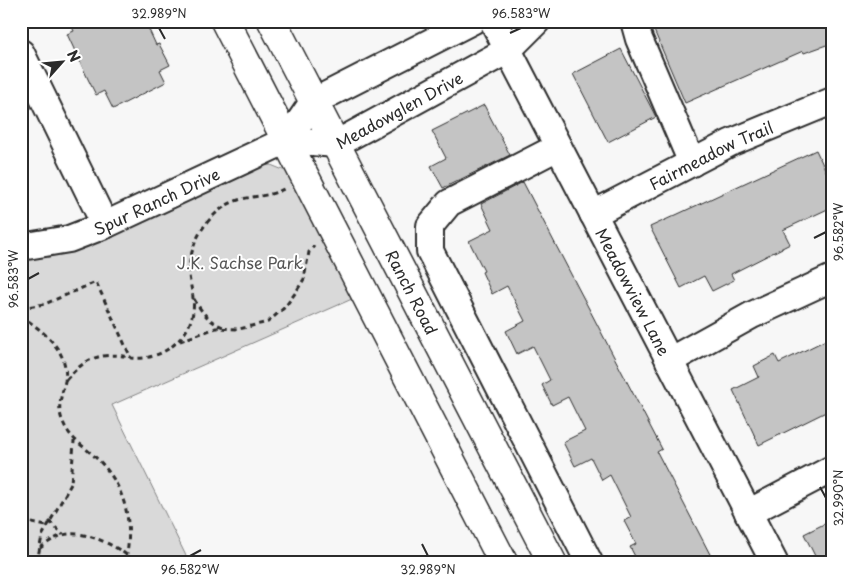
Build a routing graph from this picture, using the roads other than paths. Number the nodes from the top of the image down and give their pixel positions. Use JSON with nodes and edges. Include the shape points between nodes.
{"nodes":[{"id":1,"x":226,"y":21,"type":"edge"},
{"id":2,"x":272,"y":21,"type":"edge"},
{"id":3,"x":472,"y":21,"type":"edge"},
{"id":4,"x":493,"y":21,"type":"edge"},
{"id":5,"x":537,"y":21,"type":"edge"},
{"id":6,"x":634,"y":21,"type":"edge"},
{"id":7,"x":508,"y":50,"type":"junction"},
{"id":8,"x":21,"y":52,"type":"edge"},
{"id":9,"x":832,"y":101,"type":"edge"},
{"id":10,"x":314,"y":102,"type":"junction"},
{"id":11,"x":287,"y":140,"type":"junction"},
{"id":12,"x":336,"y":144,"type":"junction"},
{"id":13,"x":558,"y":147,"type":"junction"},
{"id":14,"x":692,"y":163,"type":"junction"},
{"id":15,"x":593,"y":214,"type":"junction"},
{"id":16,"x":105,"y":225,"type":"junction"},
{"id":17,"x":21,"y":247,"type":"edge"},
{"id":18,"x":832,"y":278,"type":"edge"},
{"id":19,"x":670,"y":361,"type":"junction"},
{"id":20,"x":832,"y":469,"type":"edge"},
{"id":21,"x":748,"y":514,"type":"junction"},
{"id":22,"x":549,"y":561,"type":"edge"},
{"id":23,"x":503,"y":562,"type":"edge"},
{"id":24,"x":589,"y":562,"type":"edge"},
{"id":25,"x":774,"y":562,"type":"edge"}],
"edges":[{"from":1,"to":11,"type":"main road"},
{"from":2,"to":10,"type":"main road","name":"Ranch Road"},
{"from":3,"to":10,"type":"street"},
{"from":4,"to":7,"type":"street","name":"Meadowview Lane"},
{"from":5,"to":7,"type":"street","name":"Meadowglen Drive"},
{"from":6,"to":14,"type":"street"},
{"from":7,"to":12,"type":"street","name":"Meadowglen Drive"},
{"from":7,"to":13,"type":"street","name":"Meadowview Lane"},
{"from":8,"to":16,"type":"street"},
{"from":9,"to":14,"type":"street","name":"Fairmeadow Trail","via":[[730,143]]},
{"from":10,"to":11,"type":"street"},
{"from":10,"to":12,"type":"main road","name":"Ranch Road"},
{"from":11,"to":12,"type":"street","name":"Meadowglen Drive"},
{"from":11,"to":16,"type":"street","name":"Spur Ranch Drive"},
{"from":11,"to":23,"type":"main road"},
{"from":12,"to":22,"type":"main road","name":"Ranch Road"},
{"from":13,"to":15,"type":"street","name":"Meadowview Lane"},
{"from":13,"to":24,"type":"street","via":[[450,203],[430,226],[430,251]]},
{"from":14,"to":15,"type":"street","name":"Fairmeadow Trail"},
{"from":15,"to":19,"type":"street","name":"Meadowview Lane"},
{"from":16,"to":17,"type":"street","name":"Spur Ranch Drive","via":[[69,238]]},
{"from":18,"to":19,"type":"street","via":[[752,315]]},
{"from":19,"to":21,"type":"street","name":"Meadowview Lane"},
{"from":20,"to":21,"type":"street"},
{"from":21,"to":25,"type":"street","name":"Meadowview Lane"}]}
